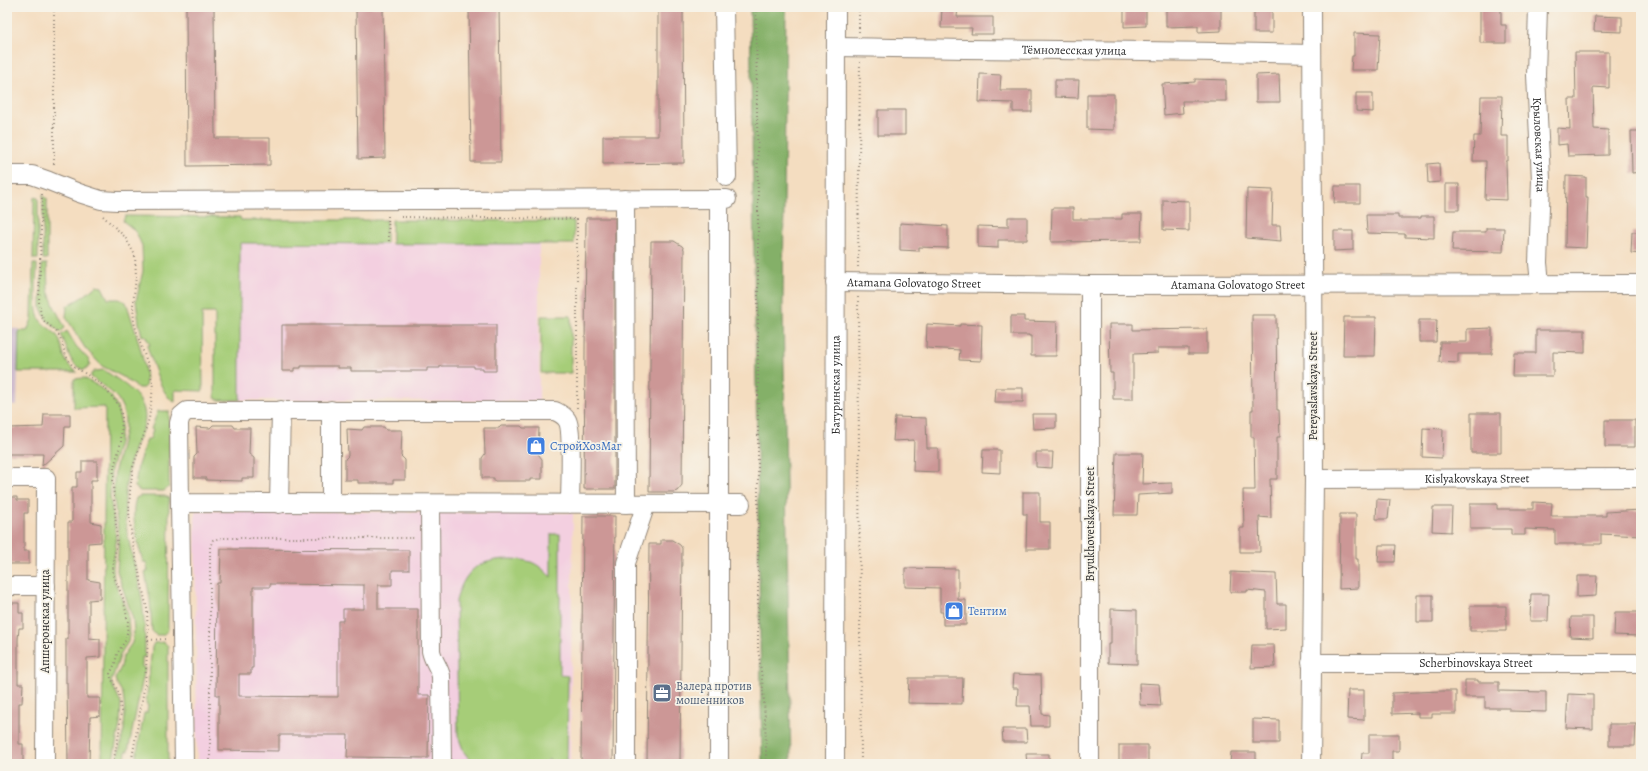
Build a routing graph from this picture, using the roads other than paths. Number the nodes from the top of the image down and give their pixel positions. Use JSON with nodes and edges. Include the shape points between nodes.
{"nodes":[{"id":1,"x":724,"y":7,"type":"edge"},
{"id":2,"x":836,"y":7,"type":"edge"},
{"id":3,"x":1312,"y":7,"type":"edge"},
{"id":4,"x":1538,"y":7,"type":"edge"},
{"id":5,"x":836,"y":47,"type":"junction"},
{"id":6,"x":1312,"y":54,"type":"junction"},
{"id":7,"x":7,"y":175,"type":"edge"},
{"id":8,"x":727,"y":177,"type":"dead end"},
{"id":9,"x":625,"y":199,"type":"junction"},
{"id":10,"x":835,"y":282,"type":"junction"},
{"id":11,"x":1540,"y":283,"type":"junction"},
{"id":12,"x":1641,"y":284,"type":"edge"},
{"id":13,"x":1090,"y":285,"type":"junction"},
{"id":14,"x":1313,"y":285,"type":"junction"},
{"id":15,"x":281,"y":410,"type":"junction"},
{"id":16,"x":331,"y":410,"type":"junction"},
{"id":17,"x":7,"y":478,"type":"edge"},
{"id":18,"x":1641,"y":478,"type":"edge"},
{"id":19,"x":1314,"y":479,"type":"junction"},
{"id":20,"x":180,"y":503,"type":"junction"},
{"id":21,"x":331,"y":503,"type":"junction"},
{"id":22,"x":279,"y":504,"type":"junction"},
{"id":23,"x":430,"y":504,"type":"junction"},
{"id":24,"x":570,"y":504,"type":"junction"},
{"id":25,"x":626,"y":504,"type":"junction"},
{"id":26,"x":646,"y":504,"type":"junction"},
{"id":27,"x":719,"y":504,"type":"junction"},
{"id":28,"x":741,"y":504,"type":"dead end"},
{"id":29,"x":7,"y":586,"type":"edge"},
{"id":30,"x":46,"y":586,"type":"junction"},
{"id":31,"x":1311,"y":663,"type":"junction"},
{"id":32,"x":1641,"y":663,"type":"edge"},
{"id":33,"x":45,"y":764,"type":"edge"},
{"id":34,"x":184,"y":764,"type":"edge"},
{"id":35,"x":442,"y":764,"type":"edge"},
{"id":36,"x":626,"y":764,"type":"edge"},
{"id":37,"x":719,"y":764,"type":"edge"},
{"id":38,"x":835,"y":764,"type":"edge"},
{"id":39,"x":1090,"y":764,"type":"edge"},
{"id":40,"x":1311,"y":764,"type":"edge"}],
"edges":[{"from":1,"to":8,"type":"street"},
{"from":2,"to":5,"type":"street","name":"Батуринская улица"},
{"from":3,"to":6,"type":"street","name":"Pereyaslavskaya Street"},
{"from":4,"to":11,"type":"street","name":"Крыловская улица","via":[[1536,75],[1541,180],[1538,263]]},
{"from":5,"to":6,"type":"street","name":"Тёмнолесская улица"},
{"from":5,"to":10,"type":"street","name":"Батуринская улица"},
{"from":6,"to":14,"type":"street","name":"Pereyaslavskaya Street"},
{"from":7,"to":9,"type":"street","via":[[32,175],[101,200],[117,201]]},
{"from":9,"to":25,"type":"street"},
{"from":9,"to":27,"type":"street","via":[[723,199]]},
{"from":10,"to":13,"type":"street","name":"Atamana Golovatogo Street"},
{"from":10,"to":38,"type":"street","name":"Батуринская улица"},
{"from":11,"to":12,"type":"street","name":"Atamana Golovatogo Street"},
{"from":11,"to":14,"type":"street","name":"Atamana Golovatogo Street"},
{"from":13,"to":14,"type":"street","name":"Atamana Golovatogo Street"},
{"from":13,"to":39,"type":"street","name":"Bryukhovetskaya Street"},
{"from":14,"to":19,"type":"street","name":"Pereyaslavskaya Street"},
{"from":15,"to":16,"type":"street"},
{"from":15,"to":20,"type":"street","via":[[187,411],[181,416]]},
{"from":15,"to":22,"type":"street"},
{"from":16,"to":21,"type":"street"},
{"from":16,"to":24,"type":"street","via":[[555,411],[568,421]]},
{"from":17,"to":30,"type":"street","name":"Апшеронская улица","via":[[46,478]]},
{"from":18,"to":19,"type":"street","name":"Kislyakovskaya Street"},
{"from":19,"to":31,"type":"street","name":"Pereyaslavskaya Street"},
{"from":20,"to":22,"type":"street"},
{"from":20,"to":34,"type":"street"},
{"from":21,"to":22,"type":"street"},
{"from":21,"to":23,"type":"street"},
{"from":23,"to":24,"type":"street"},
{"from":23,"to":35,"type":"street","via":[[432,651],[441,676]]},
{"from":24,"to":25,"type":"street"},
{"from":25,"to":26,"type":"street"},
{"from":26,"to":27,"type":"street"},
{"from":26,"to":36,"type":"street","via":[[626,563]]},
{"from":27,"to":28,"type":"street"},
{"from":27,"to":37,"type":"street"},
{"from":29,"to":30,"type":"street"},
{"from":30,"to":33,"type":"street","name":"Апшеронская улица"},
{"from":31,"to":32,"type":"street","name":"Scherbinovskaya Street"},
{"from":31,"to":40,"type":"street","name":"Pereyaslavskaya Street"}]}
